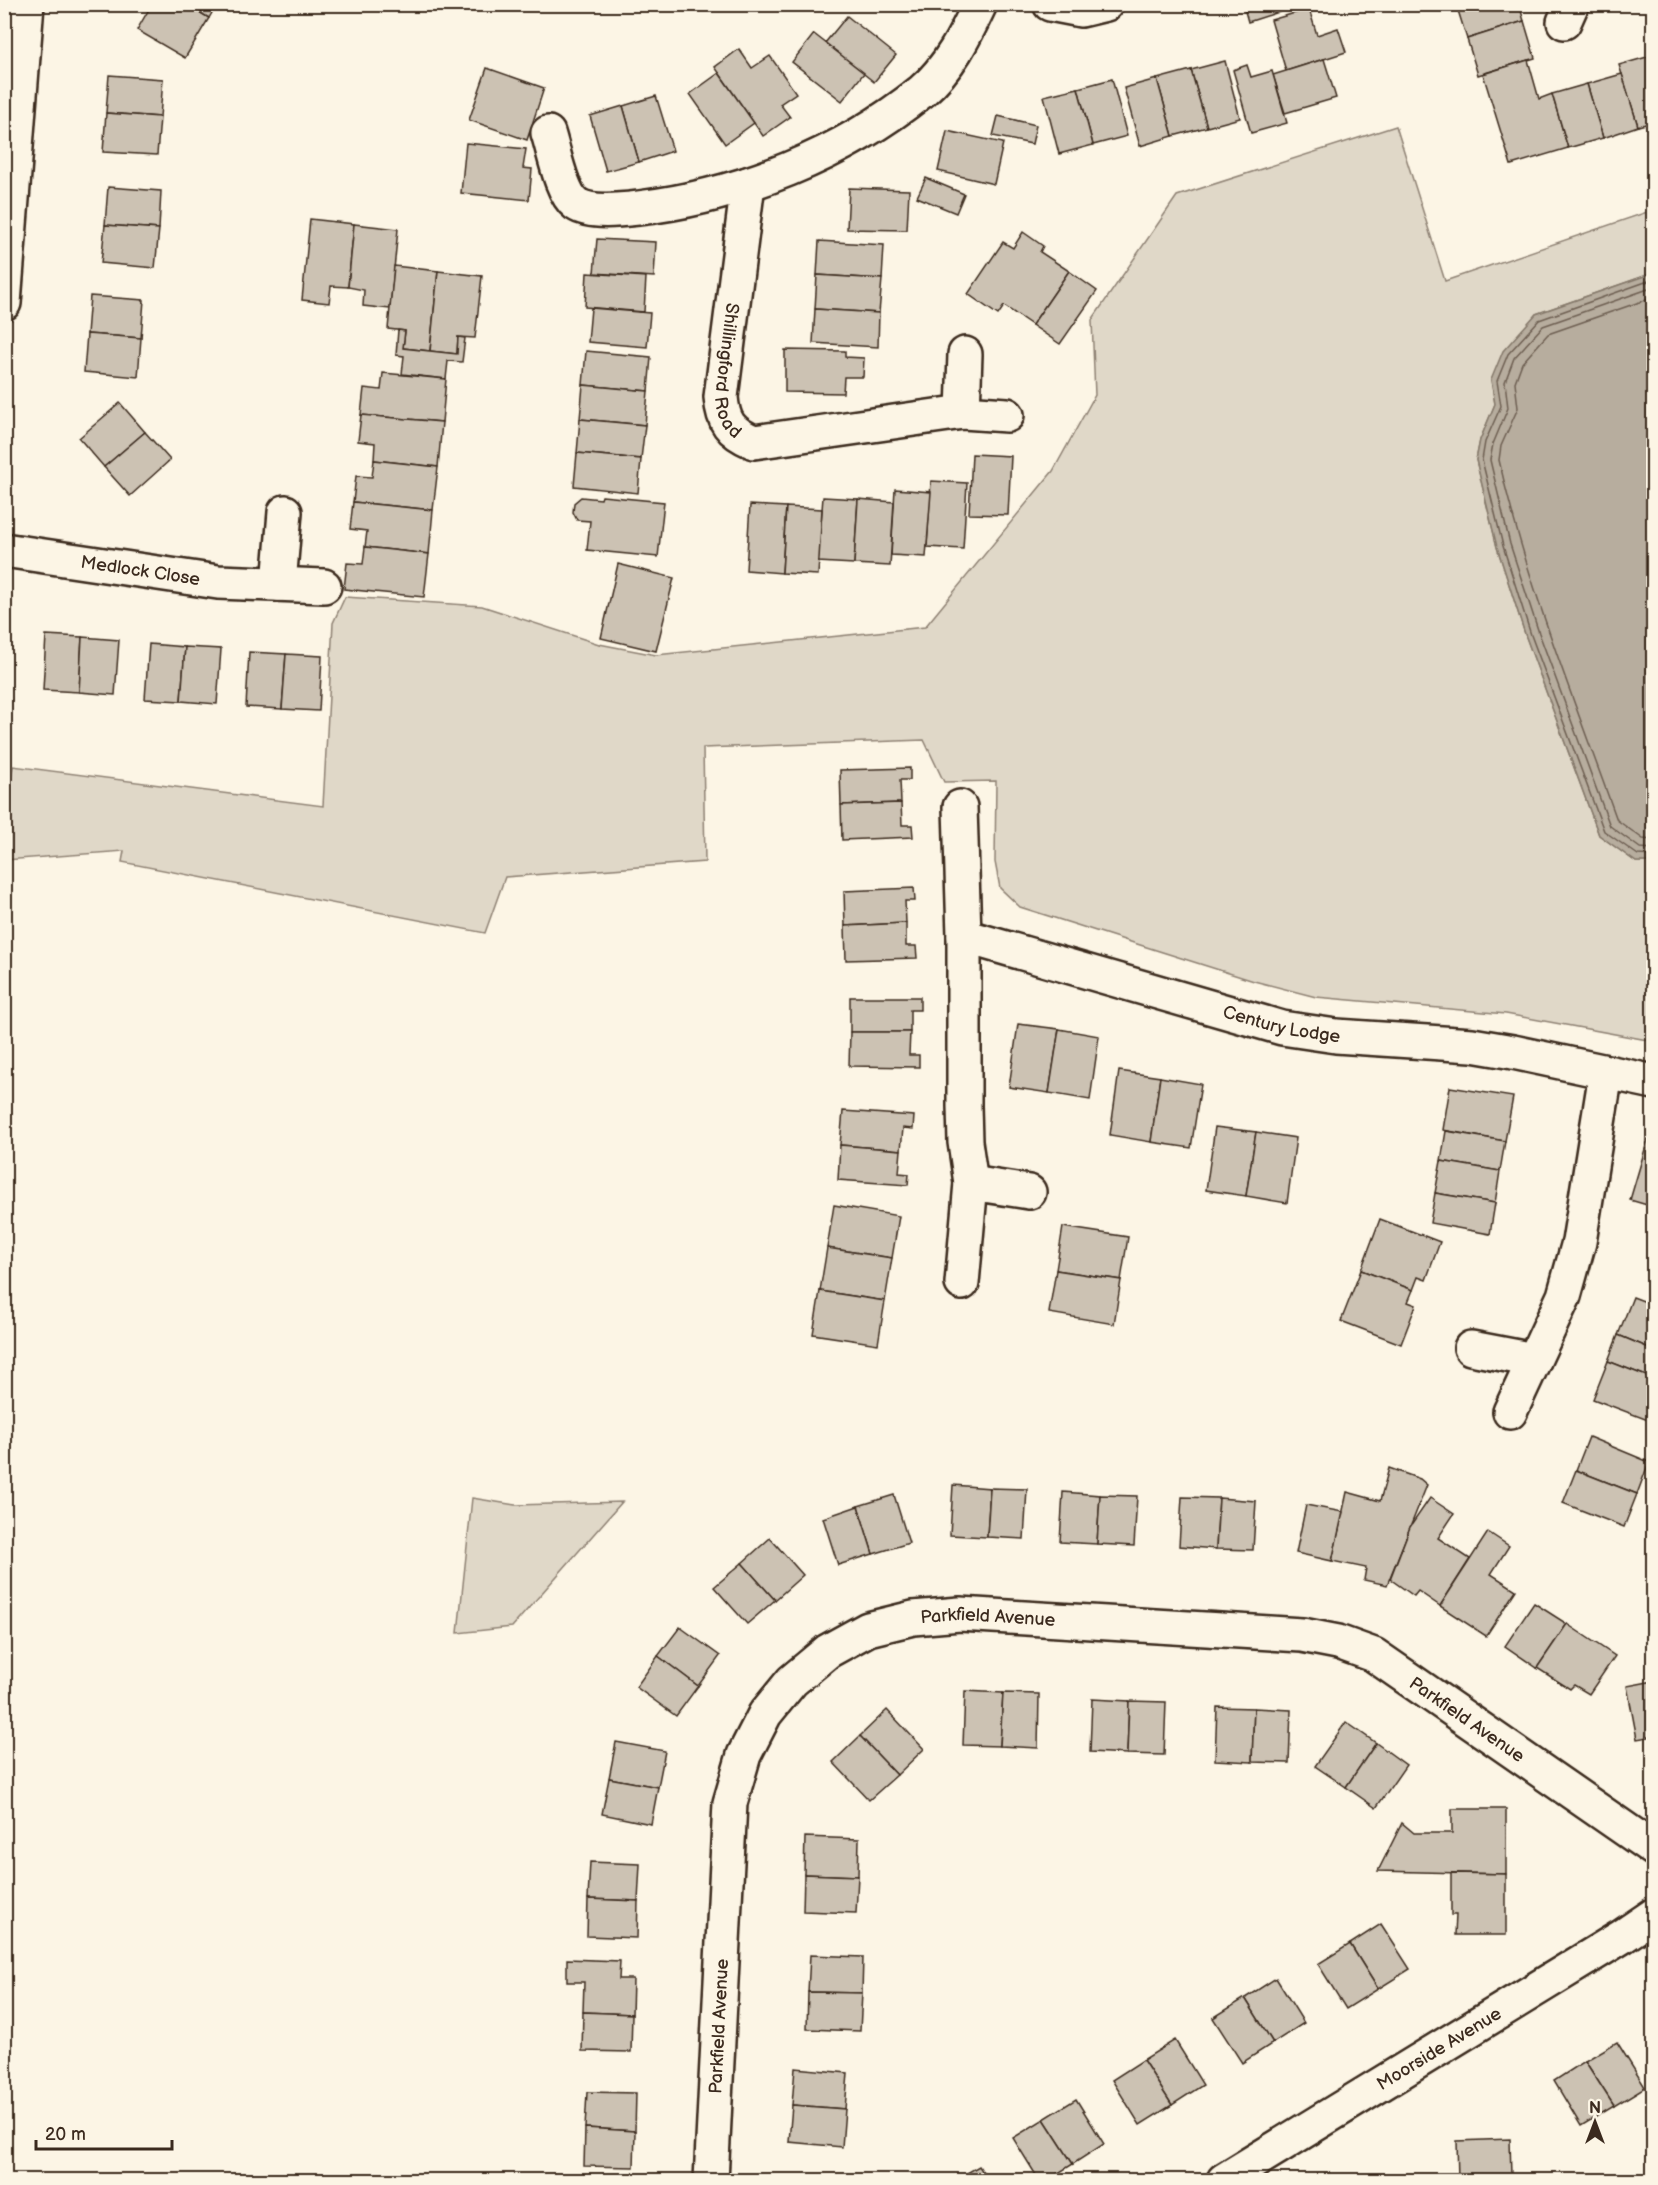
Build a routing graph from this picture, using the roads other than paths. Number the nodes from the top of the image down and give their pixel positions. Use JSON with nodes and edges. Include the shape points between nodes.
{"nodes":[{"id":1,"x":27,"y":4,"type":"edge"},
{"id":2,"x":980,"y":4,"type":"edge"},
{"id":3,"x":1050,"y":4,"type":"edge"},
{"id":4,"x":1106,"y":4,"type":"edge"},
{"id":5,"x":548,"y":133,"type":"dead end"},
{"id":6,"x":748,"y":184,"type":"junction"},
{"id":7,"x":4,"y":303,"type":"edge"},
{"id":8,"x":965,"y":354,"type":"dead end"},
{"id":9,"x":963,"y":412,"type":"junction"},
{"id":10,"x":1007,"y":416,"type":"dead end"},
{"id":11,"x":285,"y":512,"type":"dead end"},
{"id":12,"x":4,"y":550,"type":"edge"},
{"id":13,"x":279,"y":584,"type":"junction"},
{"id":14,"x":324,"y":586,"type":"dead end"},
{"id":15,"x":960,"y":807,"type":"dead end"},
{"id":16,"x":964,"y":936,"type":"junction"},
{"id":17,"x":1606,"y":1073,"type":"junction"},
{"id":18,"x":1653,"y":1082,"type":"edge"},
{"id":19,"x":971,"y":1184,"type":"junction"},
{"id":20,"x":1029,"y":1192,"type":"dead end"},
{"id":21,"x":962,"y":1283,"type":"dead end"},
{"id":22,"x":1471,"y":1348,"type":"dead end"},
{"id":23,"x":1534,"y":1360,"type":"junction"},
{"id":24,"x":1510,"y":1412,"type":"dead end"},
{"id":25,"x":1653,"y":1849,"type":"edge"},
{"id":26,"x":1653,"y":1915,"type":"edge"},
{"id":27,"x":1268,"y":2169,"type":"edge"},
{"id":28,"x":711,"y":2181,"type":"edge"},
{"id":29,"x":1224,"y":2181,"type":"edge"}],
"edges":[{"from":1,"to":7,"type":"street"},
{"from":2,"to":6,"type":"street","via":[[958,49],[924,89],[878,123],[823,153]]},
{"from":3,"to":4,"type":"street","via":[[1081,10]]},
{"from":5,"to":6,"type":"street","via":[[567,192],[576,204],[598,210],[660,206]]},
{"from":6,"to":9,"type":"street","name":"Shillingford Road","via":[[721,397],[722,414],[730,428],[754,442]]},
{"from":8,"to":9,"type":"street"},
{"from":9,"to":10,"type":"street","name":"Shillingford Road"},
{"from":11,"to":13,"type":"street"},
{"from":12,"to":13,"type":"street","name":"Medlock Close","via":[[218,582]]},
{"from":13,"to":14,"type":"street","name":"Medlock Close"},
{"from":15,"to":16,"type":"street"},
{"from":16,"to":17,"type":"street","name":"Century Lodge","via":[[1282,1028],[1472,1046]]},
{"from":16,"to":19,"type":"street","via":[[963,1106]]},
{"from":17,"to":18,"type":"street","name":"Century Lodge"},
{"from":17,"to":23,"type":"street","via":[[1579,1242],[1564,1296]]},
{"from":19,"to":20,"type":"street"},
{"from":19,"to":21,"type":"street"},
{"from":22,"to":23,"type":"street"},
{"from":23,"to":24,"type":"street"},
{"from":25,"to":28,"type":"street","name":"Parkfield Avenue","via":[[1374,1655],[1338,1642],[1302,1635],[960,1614],[913,1618],[868,1629],[828,1651],[792,1681],[765,1714],[744,1755],[730,1803]]},
{"from":26,"to":27,"type":"street","name":"Moorside Avenue"},
{"from":27,"to":29,"type":"street","name":"Moorside Avenue"}]}
